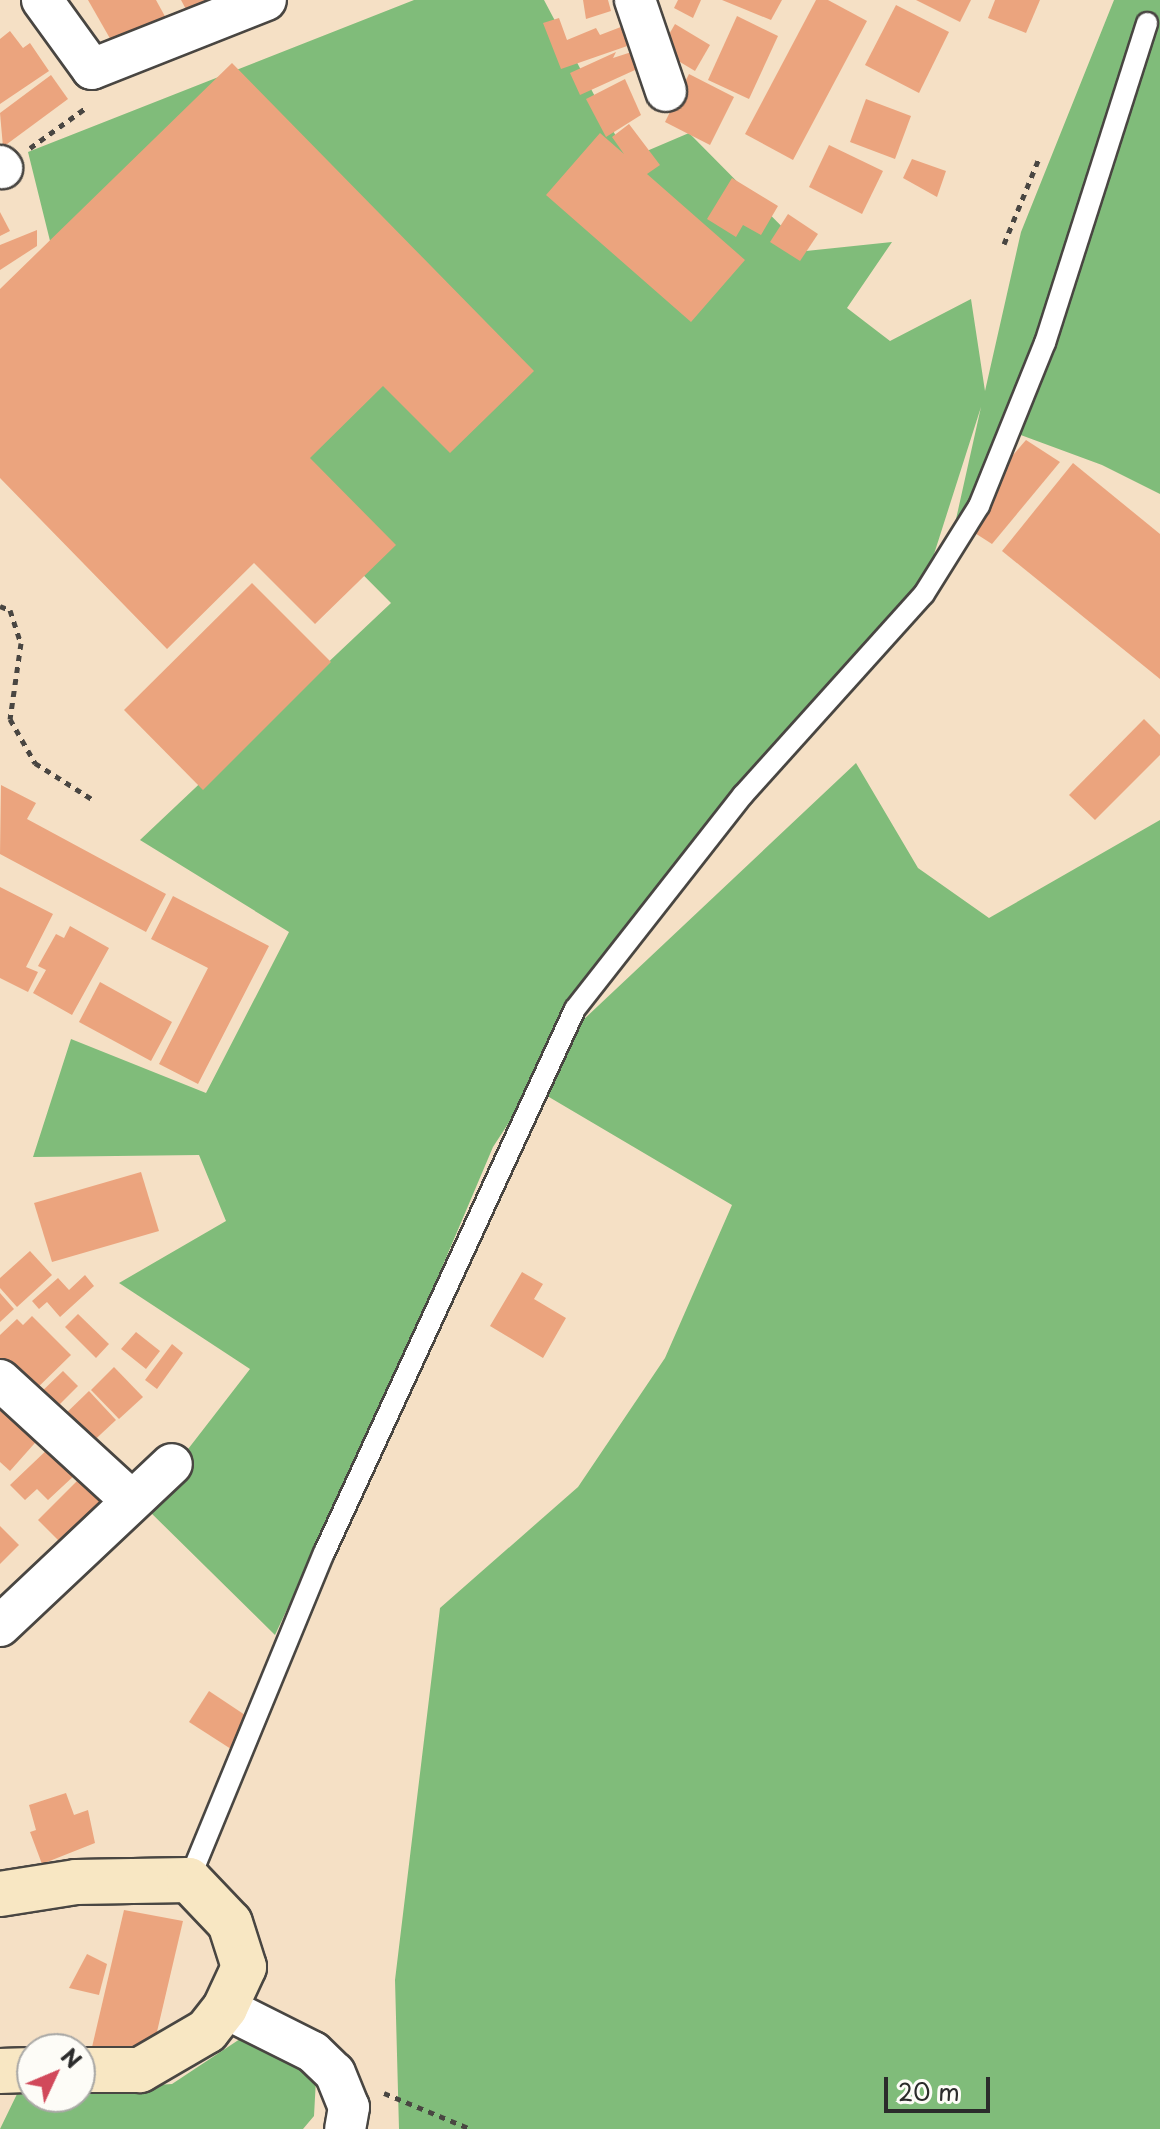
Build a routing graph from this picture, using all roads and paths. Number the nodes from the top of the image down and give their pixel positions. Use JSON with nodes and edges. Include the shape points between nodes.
{"nodes":[{"id":1,"x":42,"y":0,"type":"edge"},
{"id":2,"x":266,"y":0,"type":"edge"},
{"id":3,"x":635,"y":0,"type":"edge"},
{"id":4,"x":1147,"y":23,"type":"dead end"},
{"id":5,"x":92,"y":87,"type":"junction"},
{"id":6,"x":666,"y":91,"type":"dead end"},
{"id":7,"x":1040,"y":156,"type":"dead end"},
{"id":8,"x":1,"y":167,"type":"edge"},
{"id":9,"x":1004,"y":244,"type":"dead end"},
{"id":10,"x":0,"y":606,"type":"edge"},
{"id":11,"x":0,"y":715,"type":"edge"},
{"id":12,"x":10,"y":719,"type":"junction"},
{"id":13,"x":92,"y":799,"type":"dead end"},
{"id":14,"x":0,"y":1380,"type":"edge"},
{"id":15,"x":172,"y":1464,"type":"dead end"},
{"id":16,"x":132,"y":1501,"type":"junction"},
{"id":17,"x":0,"y":1626,"type":"edge"},
{"id":18,"x":189,"y":1880,"type":"junction"},
{"id":19,"x":0,"y":1894,"type":"edge"},
{"id":20,"x":225,"y":2008,"type":"junction"},
{"id":21,"x":96,"y":2070,"type":"edge"},
{"id":22,"x":335,"y":2073,"type":"junction"},
{"id":23,"x":345,"y":2129,"type":"edge"},
{"id":24,"x":471,"y":2129,"type":"edge"}],
"edges":[{"from":1,"to":5,"type":"street"},
{"from":2,"to":5,"type":"street"},
{"from":3,"to":6,"type":"street"},
{"from":4,"to":18,"type":"lane","via":[[1045,343],[979,506],[924,594],[743,795],[575,1009],[330,1540]]},
{"from":5,"to":8,"type":"path"},
{"from":7,"to":9,"type":"path"},
{"from":10,"to":12,"type":"path","via":[[10,610],[21,643]]},
{"from":11,"to":12,"type":"path"},
{"from":12,"to":13,"type":"path","via":[[35,763]]},
{"from":14,"to":16,"type":"street"},
{"from":15,"to":16,"type":"street"},
{"from":16,"to":17,"type":"street"},
{"from":18,"to":19,"type":"street","via":[[76,1882]]},
{"from":18,"to":20,"type":"street","via":[[230,1923],[244,1967]]},
{"from":20,"to":21,"type":"street","via":[[207,2031],[140,2070]]},
{"from":20,"to":22,"type":"street","via":[[313,2052]]},
{"from":22,"to":23,"type":"street","via":[[349,2107]]},
{"from":22,"to":24,"type":"path"}]}
